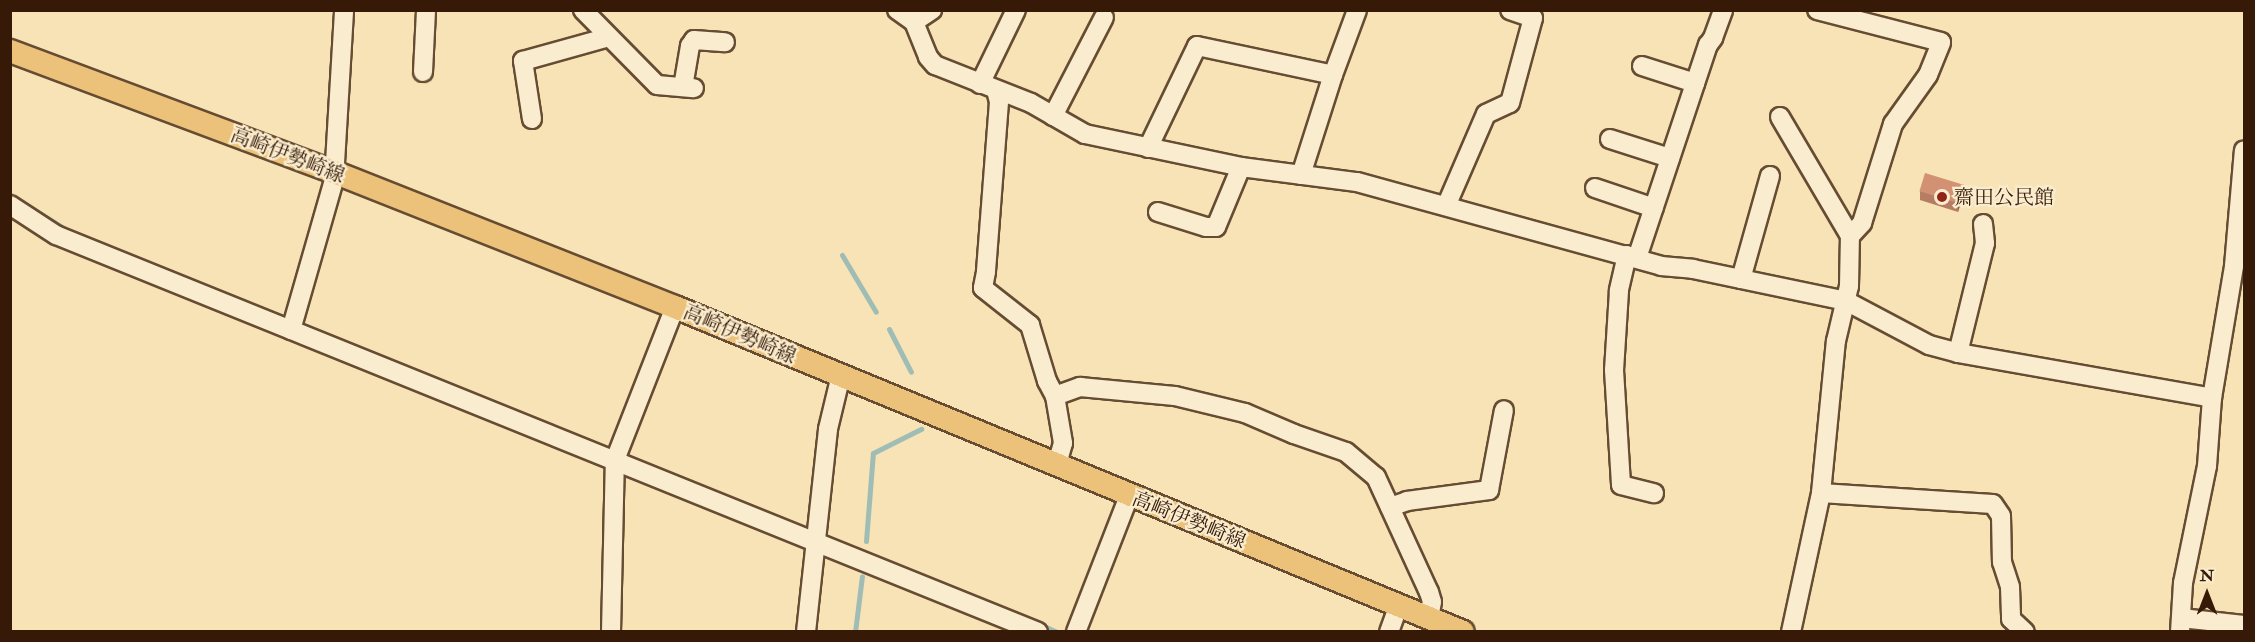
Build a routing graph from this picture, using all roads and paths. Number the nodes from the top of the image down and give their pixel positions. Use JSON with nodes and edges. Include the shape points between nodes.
{"nodes":[{"id":1,"x":344,"y":10,"type":"edge"},
{"id":2,"x":426,"y":10,"type":"edge"},
{"id":3,"x":583,"y":10,"type":"edge"},
{"id":4,"x":897,"y":10,"type":"edge"},
{"id":5,"x":932,"y":10,"type":"edge"},
{"id":6,"x":1016,"y":10,"type":"edge"},
{"id":7,"x":1357,"y":10,"type":"edge"},
{"id":8,"x":1510,"y":10,"type":"edge"},
{"id":9,"x":1723,"y":10,"type":"edge"},
{"id":10,"x":1817,"y":10,"type":"edge"},
{"id":11,"x":1104,"y":17,"type":"dead end"},
{"id":12,"x":914,"y":22,"type":"junction"},
{"id":13,"x":609,"y":37,"type":"junction"},
{"id":14,"x":725,"y":42,"type":"dead end"},
{"id":15,"x":10,"y":51,"type":"edge"},
{"id":16,"x":1642,"y":66,"type":"dead end"},
{"id":17,"x":423,"y":72,"type":"dead end"},
{"id":18,"x":1333,"y":75,"type":"junction"},
{"id":19,"x":1695,"y":83,"type":"junction"},
{"id":20,"x":988,"y":87,"type":"junction"},
{"id":21,"x":1053,"y":116,"type":"junction"},
{"id":22,"x":1780,"y":117,"type":"dead end"},
{"id":23,"x":532,"y":119,"type":"dead end"},
{"id":24,"x":1610,"y":139,"type":"dead end"},
{"id":25,"x":1148,"y":148,"type":"junction"},
{"id":26,"x":2244,"y":150,"type":"edge"},
{"id":27,"x":1670,"y":158,"type":"junction"},
{"id":28,"x":1241,"y":167,"type":"junction"},
{"id":29,"x":334,"y":172,"type":"junction"},
{"id":30,"x":1301,"y":175,"type":"junction"},
{"id":31,"x":1770,"y":176,"type":"dead end"},
{"id":32,"x":1595,"y":188,"type":"dead end"},
{"id":33,"x":1447,"y":204,"type":"junction"},
{"id":34,"x":11,"y":207,"type":"edge"},
{"id":35,"x":1654,"y":208,"type":"junction"},
{"id":36,"x":1158,"y":212,"type":"dead end"},
{"id":37,"x":1983,"y":224,"type":"dead end"},
{"id":38,"x":1850,"y":236,"type":"junction"},
{"id":39,"x":1632,"y":257,"type":"junction"},
{"id":40,"x":1741,"y":279,"type":"junction"},
{"id":41,"x":1846,"y":301,"type":"junction"},
{"id":42,"x":675,"y":307,"type":"junction"},
{"id":43,"x":291,"y":330,"type":"junction"},
{"id":44,"x":1958,"y":353,"type":"junction"},
{"id":45,"x":841,"y":375,"type":"junction"},
{"id":46,"x":1055,"y":396,"type":"junction"},
{"id":47,"x":2212,"y":398,"type":"junction"},
{"id":48,"x":1504,"y":410,"type":"dead end"},
{"id":49,"x":615,"y":460,"type":"junction"},
{"id":50,"x":1057,"y":464,"type":"junction"},
{"id":51,"x":1654,"y":493,"type":"dead end"},
{"id":52,"x":1821,"y":493,"type":"junction"},
{"id":53,"x":1129,"y":496,"type":"junction"},
{"id":54,"x":1390,"y":507,"type":"junction"},
{"id":55,"x":816,"y":541,"type":"junction"},
{"id":56,"x":1399,"y":605,"type":"junction"},
{"id":57,"x":1429,"y":618,"type":"junction"},
{"id":58,"x":2180,"y":625,"type":"edge"},
{"id":59,"x":2244,"y":626,"type":"edge"},
{"id":60,"x":611,"y":632,"type":"edge"},
{"id":61,"x":806,"y":632,"type":"edge"},
{"id":62,"x":1038,"y":632,"type":"edge"},
{"id":63,"x":1076,"y":632,"type":"edge"},
{"id":64,"x":1389,"y":632,"type":"edge"},
{"id":65,"x":1463,"y":632,"type":"edge"},
{"id":66,"x":1791,"y":632,"type":"edge"},
{"id":67,"x":2025,"y":632,"type":"edge"}],
"edges":[{"from":1,"to":29,"type":"street"},
{"from":2,"to":17,"type":"street"},
{"from":3,"to":13,"type":"street"},
{"from":4,"to":12,"type":"street"},
{"from":5,"to":12,"type":"street"},
{"from":6,"to":20,"type":"street"},
{"from":7,"to":18,"type":"street"},
{"from":8,"to":33,"type":"street","via":[[1533,18],[1510,103],[1485,114]]},
{"from":9,"to":19,"type":"street"},
{"from":10,"to":38,"type":"street","via":[[1941,42],[1928,75],[1893,124],[1862,223]]},
{"from":11,"to":21,"type":"street"},
{"from":12,"to":20,"type":"street","via":[[931,62]]},
{"from":13,"to":14,"type":"street","via":[[657,85],[688,87],[690,46],[694,40]]},
{"from":13,"to":23,"type":"street","via":[[523,61]]},
{"from":15,"to":29,"type":"main road","name":"高崎伊勢崎線"},
{"from":16,"to":19,"type":"street"},
{"from":18,"to":25,"type":"street","via":[[1197,46]]},
{"from":18,"to":30,"type":"street"},
{"from":19,"to":27,"type":"street"},
{"from":20,"to":21,"type":"street"},
{"from":20,"to":46,"type":"street","via":[[999,102],[982,288],[1030,325]]},
{"from":21,"to":25,"type":"street","via":[[1085,134]]},
{"from":22,"to":38,"type":"street"},
{"from":24,"to":27,"type":"street"},
{"from":25,"to":28,"type":"street"},
{"from":26,"to":47,"type":"street","via":[[2234,266]]},
{"from":27,"to":35,"type":"street"},
{"from":28,"to":30,"type":"street"},
{"from":28,"to":36,"type":"street","via":[[1216,227]]},
{"from":29,"to":42,"type":"main road","name":"高崎伊勢崎線"},
{"from":29,"to":43,"type":"street"},
{"from":30,"to":33,"type":"street","via":[[1357,182]]},
{"from":31,"to":40,"type":"street"},
{"from":32,"to":35,"type":"street"},
{"from":33,"to":39,"type":"street"},
{"from":34,"to":43,"type":"street","via":[[56,235]]},
{"from":35,"to":39,"type":"street"},
{"from":37,"to":44,"type":"street","via":[[1985,243]]},
{"from":38,"to":41,"type":"street","via":[[1850,286]]},
{"from":39,"to":40,"type":"street","via":[[1661,266]]},
{"from":39,"to":51,"type":"street","via":[[1619,291],[1614,370],[1621,485]]},
{"from":40,"to":41,"type":"street"},
{"from":41,"to":44,"type":"street","via":[[1929,345]]},
{"from":41,"to":52,"type":"street","via":[[1836,340]]},
{"from":42,"to":45,"type":"main road","name":"高崎伊勢崎線"},
{"from":42,"to":49,"type":"street"},
{"from":43,"to":49,"type":"street"},
{"from":44,"to":47,"type":"street"},
{"from":45,"to":50,"type":"main road","name":"高崎伊勢崎線"},
{"from":45,"to":55,"type":"street","via":[[828,429]]},
{"from":46,"to":50,"type":"street","via":[[1063,443]]},
{"from":46,"to":54,"type":"street","via":[[1080,387],[1175,396],[1245,413],[1346,453],[1376,477]]},
{"from":47,"to":58,"type":"street","via":[[2207,466],[2183,583]]},
{"from":48,"to":54,"type":"street","via":[[1489,490],[1407,501]]},
{"from":49,"to":55,"type":"street"},
{"from":49,"to":60,"type":"street"},
{"from":50,"to":53,"type":"main road","name":"高崎伊勢崎線"},
{"from":52,"to":66,"type":"street"},
{"from":52,"to":67,"type":"street","via":[[1993,504],[2001,516],[2002,562],[2010,587],[2011,619]]},
{"from":53,"to":56,"type":"main road","name":"高崎伊勢崎線"},
{"from":53,"to":63,"type":"street"},
{"from":54,"to":57,"type":"street","via":[[1429,592]]},
{"from":55,"to":61,"type":"street"},
{"from":55,"to":62,"type":"street"},
{"from":56,"to":57,"type":"main road","name":"高崎伊勢崎線"},
{"from":56,"to":64,"type":"street"},
{"from":57,"to":65,"type":"main road","name":"高崎伊勢崎線"},
{"from":58,"to":59,"type":"street"}]}
